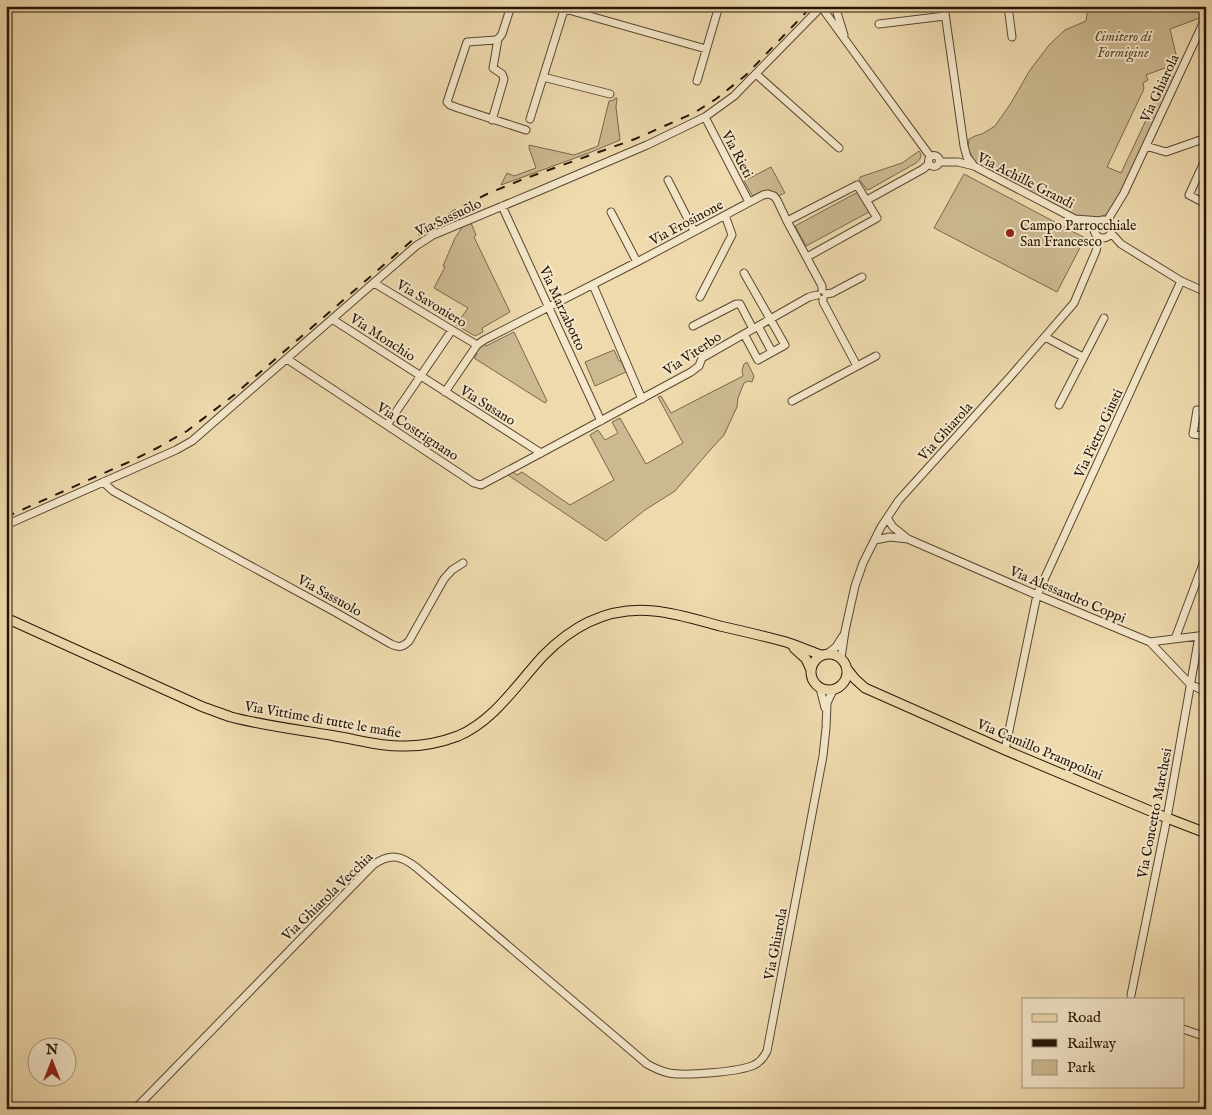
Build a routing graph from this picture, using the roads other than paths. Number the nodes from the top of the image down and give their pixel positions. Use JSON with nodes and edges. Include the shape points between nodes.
{"nodes":[{"id":1,"x":511,"y":6,"type":"edge"},
{"id":2,"x":719,"y":6,"type":"edge"},
{"id":3,"x":823,"y":6,"type":"edge"},
{"id":4,"x":835,"y":6,"type":"edge"},
{"id":5,"x":841,"y":6,"type":"edge"},
{"id":6,"x":944,"y":6,"type":"edge"},
{"id":7,"x":1008,"y":6,"type":"edge"},
{"id":8,"x":565,"y":8,"type":"edge"},
{"id":9,"x":813,"y":15,"type":"junction"},
{"id":10,"x":945,"y":16,"type":"junction"},
{"id":11,"x":1206,"y":17,"type":"edge"},
{"id":12,"x":833,"y":24,"type":"junction"},
{"id":13,"x":879,"y":24,"type":"dead end"},
{"id":14,"x":842,"y":28,"type":"junction"},
{"id":15,"x":1012,"y":37,"type":"dead end"},
{"id":16,"x":498,"y":39,"type":"junction"},
{"id":17,"x":845,"y":40,"type":"junction"},
{"id":18,"x":706,"y":49,"type":"junction"},
{"id":19,"x":756,"y":74,"type":"junction"},
{"id":20,"x":543,"y":77,"type":"junction"},
{"id":21,"x":697,"y":81,"type":"dead end"},
{"id":22,"x":610,"y":94,"type":"dead end"},
{"id":23,"x":704,"y":117,"type":"junction"},
{"id":24,"x":530,"y":119,"type":"dead end"},
{"id":25,"x":492,"y":120,"type":"junction"},
{"id":26,"x":526,"y":130,"type":"dead end"},
{"id":27,"x":1206,"y":138,"type":"edge"},
{"id":28,"x":1146,"y":146,"type":"junction"},
{"id":29,"x":839,"y":148,"type":"dead end"},
{"id":30,"x":1206,"y":158,"type":"edge"},
{"id":31,"x":930,"y":160,"type":"junction"},
{"id":32,"x":974,"y":166,"type":"junction"},
{"id":33,"x":668,"y":180,"type":"dead end"},
{"id":34,"x":868,"y":200,"type":"junction"},
{"id":35,"x":749,"y":202,"type":"junction"},
{"id":36,"x":1206,"y":204,"type":"edge"},
{"id":37,"x":502,"y":206,"type":"junction"},
{"id":38,"x":611,"y":212,"type":"dead end"},
{"id":39,"x":725,"y":215,"type":"junction"},
{"id":40,"x":1075,"y":220,"type":"junction"},
{"id":41,"x":787,"y":221,"type":"junction"},
{"id":42,"x":1104,"y":221,"type":"junction"},
{"id":43,"x":694,"y":231,"type":"junction"},
{"id":44,"x":1111,"y":233,"type":"junction"},
{"id":45,"x":1097,"y":235,"type":"junction"},
{"id":46,"x":807,"y":257,"type":"junction"},
{"id":47,"x":638,"y":262,"type":"junction"},
{"id":48,"x":744,"y":273,"type":"dead end"},
{"id":49,"x":862,"y":277,"type":"dead end"},
{"id":50,"x":1181,"y":280,"type":"junction"},
{"id":51,"x":374,"y":283,"type":"junction"},
{"id":52,"x":592,"y":285,"type":"junction"},
{"id":53,"x":1206,"y":292,"type":"edge"},
{"id":54,"x":822,"y":294,"type":"junction"},
{"id":55,"x":700,"y":296,"type":"dead end"},
{"id":56,"x":548,"y":307,"type":"junction"},
{"id":57,"x":1104,"y":318,"type":"dead end"},
{"id":58,"x":332,"y":319,"type":"junction"},
{"id":59,"x":770,"y":320,"type":"junction"},
{"id":60,"x":693,"y":326,"type":"dead end"},
{"id":61,"x":756,"y":328,"type":"junction"},
{"id":62,"x":452,"y":330,"type":"junction"},
{"id":63,"x":744,"y":334,"type":"junction"},
{"id":64,"x":1045,"y":337,"type":"junction"},
{"id":65,"x":477,"y":345,"type":"junction"},
{"id":66,"x":772,"y":352,"type":"junction"},
{"id":67,"x":876,"y":356,"type":"dead end"},
{"id":68,"x":1083,"y":357,"type":"junction"},
{"id":69,"x":287,"y":359,"type":"junction"},
{"id":70,"x":858,"y":366,"type":"junction"},
{"id":71,"x":421,"y":377,"type":"junction"},
{"id":72,"x":445,"y":392,"type":"junction"},
{"id":73,"x":642,"y":399,"type":"junction"},
{"id":74,"x":792,"y":401,"type":"dead end"},
{"id":75,"x":1058,"y":405,"type":"dead end"},
{"id":76,"x":1206,"y":411,"type":"edge"},
{"id":77,"x":601,"y":421,"type":"junction"},
{"id":78,"x":387,"y":425,"type":"junction"},
{"id":79,"x":1206,"y":436,"type":"edge"},
{"id":80,"x":541,"y":453,"type":"junction"},
{"id":81,"x":103,"y":482,"type":"junction"},
{"id":82,"x":887,"y":518,"type":"junction"},
{"id":83,"x":6,"y":525,"type":"edge"},
{"id":84,"x":908,"y":539,"type":"junction"},
{"id":85,"x":875,"y":540,"type":"junction"},
{"id":86,"x":1206,"y":556,"type":"edge"},
{"id":87,"x":463,"y":563,"type":"dead end"},
{"id":88,"x":1037,"y":595,"type":"junction"},
{"id":89,"x":6,"y":618,"type":"edge"},
{"id":90,"x":846,"y":631,"type":"junction"},
{"id":91,"x":1202,"y":635,"type":"edge"},
{"id":92,"x":1175,"y":639,"type":"junction"},
{"id":93,"x":785,"y":642,"type":"junction"},
{"id":94,"x":1150,"y":642,"type":"junction"},
{"id":95,"x":824,"y":655,"type":"junction"},
{"id":96,"x":841,"y":658,"type":"junction"},
{"id":97,"x":847,"y":669,"type":"junction"},
{"id":98,"x":811,"y":670,"type":"junction"},
{"id":99,"x":1190,"y":684,"type":"junction"},
{"id":100,"x":842,"y":685,"type":"junction"},
{"id":101,"x":820,"y":688,"type":"junction"},
{"id":102,"x":866,"y":688,"type":"junction"},
{"id":103,"x":833,"y":690,"type":"junction"},
{"id":104,"x":1206,"y":692,"type":"edge"},
{"id":105,"x":826,"y":713,"type":"junction"},
{"id":106,"x":1005,"y":750,"type":"junction"},
{"id":107,"x":1167,"y":818,"type":"junction"},
{"id":108,"x":1206,"y":833,"type":"edge"},
{"id":109,"x":1131,"y":995,"type":"dead end"},
{"id":110,"x":1184,"y":1029,"type":"edge"},
{"id":111,"x":1206,"y":1037,"type":"edge"},
{"id":112,"x":647,"y":1064,"type":"joint"},
{"id":113,"x":135,"y":1109,"type":"edge"}],
"edges":[{"from":1,"to":16,"type":"street"},
{"from":2,"to":18,"type":"street"},
{"from":3,"to":9,"type":"street","name":"Via Sassuolo"},
{"from":3,"to":12,"type":"street"},
{"from":4,"to":14,"type":"street"},
{"from":5,"to":14,"type":"street"},
{"from":6,"to":10,"type":"street"},
{"from":7,"to":15,"type":"street"},
{"from":8,"to":18,"type":"street"},
{"from":8,"to":20,"type":"street"},
{"from":9,"to":12,"type":"street"},
{"from":9,"to":19,"type":"street","name":"Via Sassuolo"},
{"from":10,"to":13,"type":"street"},
{"from":10,"to":32,"type":"street","via":[[964,146]]},
{"from":11,"to":28,"type":"street","name":"Via Ghiarola"},
{"from":12,"to":17,"type":"street"},
{"from":14,"to":17,"type":"street"},
{"from":16,"to":25,"type":"street","via":[[494,68],[504,79]]},
{"from":16,"to":25,"type":"street","via":[[467,42],[447,102]]},
{"from":17,"to":31,"type":"street"},
{"from":18,"to":21,"type":"street"},
{"from":19,"to":23,"type":"street","name":"Via Sassuolo","via":[[734,96]]},
{"from":19,"to":29,"type":"street"},
{"from":20,"to":22,"type":"street"},
{"from":20,"to":24,"type":"street"},
{"from":23,"to":35,"type":"street","name":"Via Rieti"},
{"from":23,"to":37,"type":"street","name":"Via Sassuolo"},
{"from":25,"to":26,"type":"street"},
{"from":27,"to":28,"type":"street","via":[[1166,152]]},
{"from":28,"to":42,"type":"street","name":"Via Ghiarola","via":[[1124,193]]},
{"from":30,"to":36,"type":"street","via":[[1189,195]]},
{"from":31,"to":32,"type":"street","name":"Via Achille Grandi","via":[[934,166],[939,162]]},
{"from":31,"to":34,"type":"street","via":[[923,169]]},
{"from":32,"to":40,"type":"street","name":"Via Achille Grandi"},
{"from":33,"to":43,"type":"street"},
{"from":34,"to":41,"type":"street","via":[[857,185]]},
{"from":34,"to":46,"type":"street","via":[[877,218]]},
{"from":35,"to":39,"type":"street","name":"Via Frosinone"},
{"from":35,"to":41,"type":"street","name":"Via Frosinone","via":[[768,194],[774,196]]},
{"from":37,"to":51,"type":"street","name":"Via Sassuolo","via":[[424,240]]},
{"from":37,"to":56,"type":"street","name":"Via Marzabotto"},
{"from":38,"to":47,"type":"street"},
{"from":39,"to":43,"type":"street","name":"Via Frosinone"},
{"from":39,"to":55,"type":"street","via":[[732,235]]},
{"from":40,"to":42,"type":"street","name":"Via Achille Grandi"},
{"from":40,"to":45,"type":"street"},
{"from":41,"to":46,"type":"street","name":"Via Frosinone"},
{"from":42,"to":44,"type":"street","via":[[1111,225]]},
{"from":42,"to":45,"type":"street","name":"Via Ghiarola","via":[[1094,227]]},
{"from":43,"to":47,"type":"street","name":"Via Frosinone"},
{"from":44,"to":45,"type":"street","via":[[1107,237]]},
{"from":44,"to":50,"type":"street","via":[[1121,244]]},
{"from":45,"to":64,"type":"street","name":"Via Ghiarola","via":[[1096,251],[1074,303]]},
{"from":46,"to":54,"type":"street","name":"Via Frosinone","via":[[822,286]]},
{"from":47,"to":52,"type":"street","name":"Via Frosinone"},
{"from":48,"to":59,"type":"street"},
{"from":49,"to":54,"type":"street","name":"Via Viterbo","via":[[832,293]]},
{"from":50,"to":53,"type":"street"},
{"from":50,"to":88,"type":"street","name":"Via Pietro Giusti"},
{"from":51,"to":58,"type":"street","name":"Via Sassuolo"},
{"from":51,"to":62,"type":"street","name":"Via Savoniero"},
{"from":52,"to":56,"type":"street","name":"Via Frosinone"},
{"from":52,"to":73,"type":"street"},
{"from":54,"to":59,"type":"street","name":"Via Viterbo","via":[[809,297]]},
{"from":54,"to":70,"type":"street","name":"Via Frosinone","via":[[823,302]]},
{"from":56,"to":65,"type":"street","name":"Via Frosinone"},
{"from":56,"to":77,"type":"street","name":"Via Marzabotto"},
{"from":57,"to":68,"type":"street"},
{"from":58,"to":69,"type":"street","name":"Via Sassuolo"},
{"from":58,"to":71,"type":"street","name":"Via Monchio"},
{"from":59,"to":61,"type":"street","name":"Via Viterbo"},
{"from":59,"to":66,"type":"street","via":[[785,346]]},
{"from":60,"to":61,"type":"street","via":[[738,303]]},
{"from":61,"to":63,"type":"street","name":"Via Viterbo"},
{"from":61,"to":66,"type":"street"},
{"from":62,"to":65,"type":"street","name":"Via Savoniero"},
{"from":62,"to":71,"type":"street"},
{"from":63,"to":66,"type":"street","via":[[758,360]]},
{"from":63,"to":73,"type":"street","name":"Via Viterbo","via":[[702,358],[691,372]]},
{"from":64,"to":68,"type":"street"},
{"from":64,"to":82,"type":"street","name":"Via Ghiarola","via":[[899,500]]},
{"from":65,"to":72,"type":"street"},
{"from":67,"to":70,"type":"street"},
{"from":68,"to":75,"type":"street"},
{"from":69,"to":78,"type":"street","name":"Via Costrignano"},
{"from":69,"to":81,"type":"street","name":"Via Sassuolo","via":[[192,441]]},
{"from":70,"to":74,"type":"street"},
{"from":71,"to":72,"type":"street","name":"Via Susano"},
{"from":71,"to":78,"type":"street"},
{"from":72,"to":80,"type":"street","name":"Via Susano"},
{"from":73,"to":77,"type":"street","name":"Via Viterbo"},
{"from":76,"to":79,"type":"street","via":[[1197,410],[1193,434]]},
{"from":77,"to":80,"type":"street"},
{"from":78,"to":80,"type":"street","name":"Via Costrignano","via":[[478,484]]},
{"from":81,"to":83,"type":"street","name":"Via Sassuolo"},
{"from":81,"to":87,"type":"street","name":"Via Sassuolo","via":[[113,491],[398,647],[409,641],[444,579]]},
{"from":82,"to":84,"type":"street","name":"Via Alessandro Coppi"},
{"from":82,"to":85,"type":"street","name":"Via Ghiarola"},
{"from":84,"to":85,"type":"street","name":"Via Alessandro Coppi","via":[[890,537]]},
{"from":84,"to":88,"type":"street","name":"Via Alessandro Coppi"},
{"from":85,"to":90,"type":"street","name":"Via Ghiarola","via":[[855,586]]},
{"from":86,"to":92,"type":"street"},
{"from":88,"to":94,"type":"street","name":"Via Alessandro Coppi"},
{"from":88,"to":106,"type":"street","name":"Via Pietro Giusti"},
{"from":89,"to":93,"type":"main road","name":"Via Vittime di tutte le mafie","via":[[230,717],[404,746],[433,744],[476,726],[494,711],[561,638],[580,626],[616,613],[637,610],[675,614]]},
{"from":90,"to":95,"type":"street","via":[[836,647]]},
{"from":90,"to":96,"type":"street","name":"Via Ghiarola"},
{"from":91,"to":92,"type":"street"},
{"from":91,"to":99,"type":"street","name":"Via Concetto Marchesi"},
{"from":92,"to":94,"type":"street"},
{"from":93,"to":95,"type":"main road","name":"Via Vittime di tutte le mafie"},
{"from":93,"to":98,"type":"main road","name":"Via Vittime di tutte le mafie","via":[[806,659]]},
{"from":94,"to":99,"type":"street","name":"Via Alessandro Coppi"},
{"from":95,"to":96,"type":"main road"},
{"from":95,"to":98,"type":"main road","via":[[816,659]]},
{"from":96,"to":97,"type":"main road"},
{"from":97,"to":100,"type":"main road"},
{"from":97,"to":102,"type":"main road","name":"Via Camillo Prampolini"},
{"from":98,"to":101,"type":"main road","via":[[813,680]]},
{"from":99,"to":104,"type":"street","name":"Via Alessandro Coppi"},
{"from":99,"to":107,"type":"street","name":"Via Concetto Marchesi"},
{"from":100,"to":102,"type":"main road","name":"Via Camillo Prampolini"},
{"from":100,"to":103,"type":"main road"},
{"from":101,"to":103,"type":"main road"},
{"from":101,"to":105,"type":"street","name":"Via Ghiarola"},
{"from":102,"to":106,"type":"main road","name":"Via Camillo Prampolini"},
{"from":103,"to":105,"type":"street","name":"Via Ghiarola"},
{"from":105,"to":112,"type":"street","name":"Via Ghiarola","via":[[823,756],[764,1057],[746,1067],[698,1074],[668,1073]]},
{"from":106,"to":107,"type":"main road","name":"Via Camillo Prampolini"},
{"from":107,"to":108,"type":"main road","name":"Via Camillo Prampolini"},
{"from":107,"to":109,"type":"street","name":"Via Concetto Marchesi"},
{"from":110,"to":111,"type":"street"},
{"from":112,"to":113,"type":"street","name":"Via Ghiarola Vecchia","via":[[417,868],[402,858],[392,857],[373,865]]}]}
